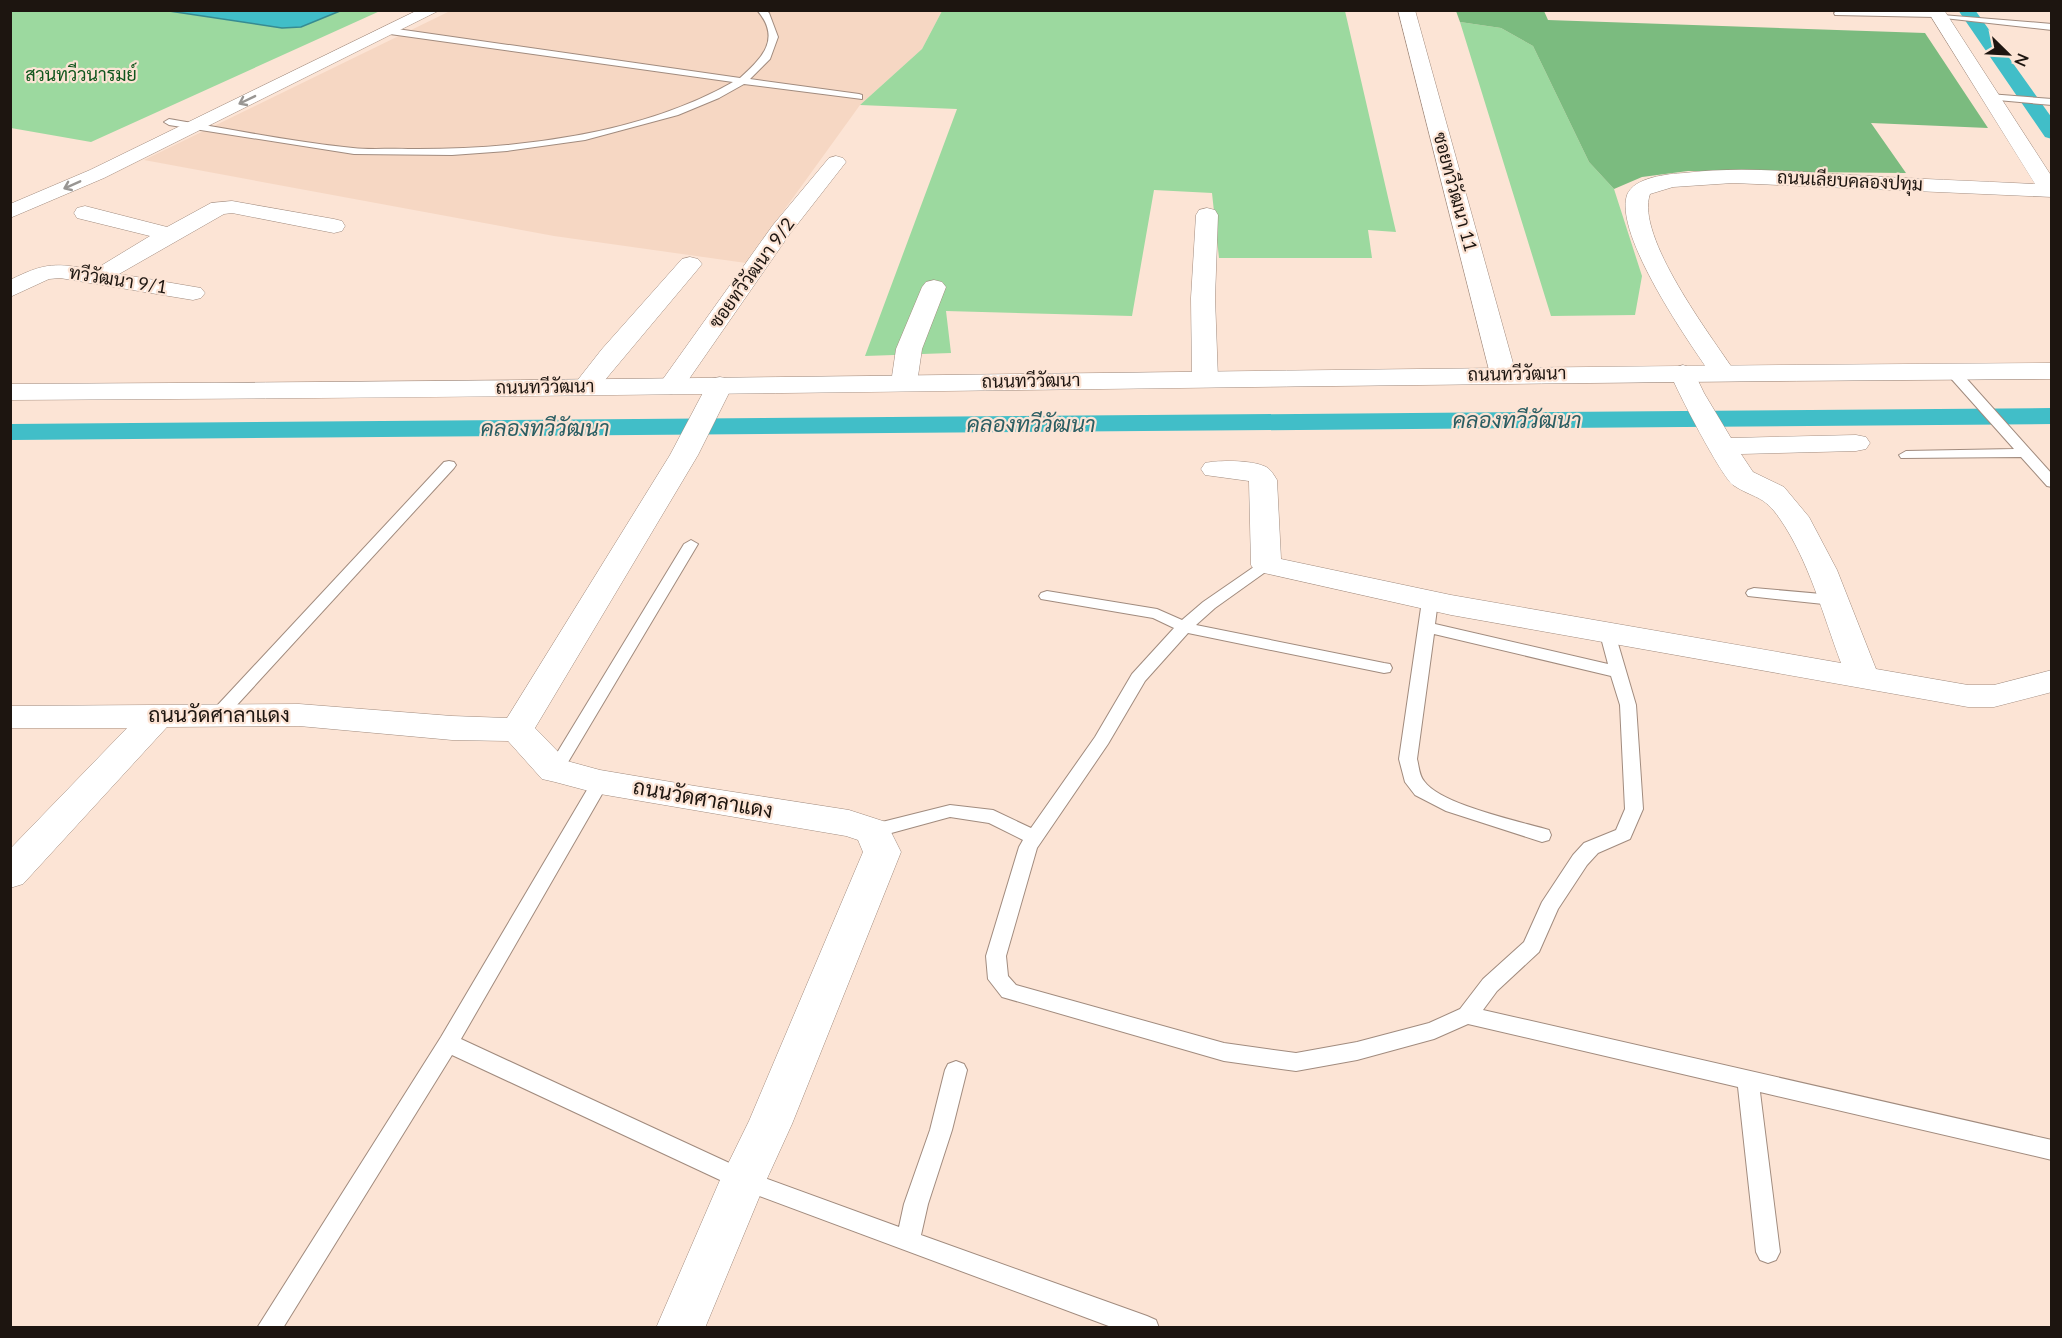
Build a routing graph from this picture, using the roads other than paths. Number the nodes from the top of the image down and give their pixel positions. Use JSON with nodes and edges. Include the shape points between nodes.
{"nodes":[{"id":1,"x":403,"y":10,"type":"edge"},
{"id":2,"x":432,"y":10,"type":"edge"},
{"id":3,"x":761,"y":10,"type":"edge"},
{"id":4,"x":1406,"y":10,"type":"edge"},
{"id":5,"x":1838,"y":13,"type":"dead end"},
{"id":6,"x":1941,"y":14,"type":"edge"},
{"id":7,"x":1981,"y":18,"type":"junction"},
{"id":8,"x":2052,"y":27,"type":"edge"},
{"id":9,"x":390,"y":31,"type":"junction"},
{"id":10,"x":742,"y":81,"type":"junction"},
{"id":11,"x":1995,"y":97,"type":"junction"},
{"id":12,"x":859,"y":98,"type":"dead end"},
{"id":13,"x":2048,"y":101,"type":"edge"},
{"id":14,"x":169,"y":122,"type":"junction"},
{"id":15,"x":195,"y":126,"type":"junction"},
{"id":16,"x":836,"y":162,"type":"dead end"},
{"id":17,"x":2050,"y":187,"type":"edge"},
{"id":18,"x":10,"y":195,"type":"edge"},
{"id":19,"x":10,"y":212,"type":"edge"},
{"id":20,"x":85,"y":213,"type":"dead end"},
{"id":21,"x":1207,"y":215,"type":"dead end"},
{"id":22,"x":334,"y":226,"type":"dead end"},
{"id":23,"x":169,"y":234,"type":"junction"},
{"id":24,"x":690,"y":264,"type":"dead end"},
{"id":25,"x":100,"y":276,"type":"junction"},
{"id":26,"x":934,"y":287,"type":"dead end"},
{"id":27,"x":10,"y":290,"type":"edge"},
{"id":28,"x":193,"y":292,"type":"dead end"},
{"id":29,"x":1952,"y":371,"type":"junction"},
{"id":30,"x":2052,"y":371,"type":"edge"},
{"id":31,"x":1722,"y":372,"type":"junction"},
{"id":32,"x":1503,"y":374,"type":"junction"},
{"id":33,"x":1205,"y":379,"type":"junction"},
{"id":34,"x":904,"y":383,"type":"junction"},
{"id":35,"x":1687,"y":383,"type":"junction"},
{"id":36,"x":720,"y":385,"type":"junction"},
{"id":37,"x":670,"y":386,"type":"junction"},
{"id":38,"x":586,"y":387,"type":"junction"},
{"id":39,"x":10,"y":392,"type":"edge"},
{"id":40,"x":1856,"y":443,"type":"dead end"},
{"id":41,"x":1725,"y":446,"type":"junction"},
{"id":42,"x":2021,"y":447,"type":"junction"},
{"id":43,"x":1906,"y":455,"type":"dead end"},
{"id":44,"x":449,"y":465,"type":"dead end"},
{"id":45,"x":1215,"y":469,"type":"dead end"},
{"id":46,"x":2052,"y":483,"type":"edge"},
{"id":47,"x":691,"y":544,"type":"dead end"},
{"id":48,"x":1266,"y":566,"type":"junction"},
{"id":49,"x":1754,"y":593,"type":"dead end"},
{"id":50,"x":1047,"y":596,"type":"dead end"},
{"id":51,"x":1833,"y":600,"type":"junction"},
{"id":52,"x":1428,"y":614,"type":"junction"},
{"id":53,"x":1184,"y":627,"type":"junction"},
{"id":54,"x":1608,"y":634,"type":"junction"},
{"id":55,"x":1384,"y":668,"type":"dead end"},
{"id":56,"x":1619,"y":672,"type":"junction"},
{"id":57,"x":1863,"y":679,"type":"junction"},
{"id":58,"x":2052,"y":681,"type":"edge"},
{"id":59,"x":219,"y":714,"type":"junction"},
{"id":60,"x":159,"y":715,"type":"junction"},
{"id":61,"x":10,"y":717,"type":"edge"},
{"id":62,"x":517,"y":730,"type":"junction"},
{"id":63,"x":555,"y":770,"type":"junction"},
{"id":64,"x":600,"y":782,"type":"junction"},
{"id":65,"x":873,"y":831,"type":"junction"},
{"id":66,"x":1542,"y":835,"type":"dead end"},
{"id":67,"x":1034,"y":838,"type":"junction"},
{"id":68,"x":10,"y":874,"type":"edge"},
{"id":69,"x":1467,"y":1016,"type":"junction"},
{"id":70,"x":448,"y":1043,"type":"junction"},
{"id":71,"x":956,"y":1070,"type":"dead end"},
{"id":72,"x":1748,"y":1080,"type":"junction"},
{"id":73,"x":2052,"y":1150,"type":"edge"},
{"id":74,"x":743,"y":1180,"type":"junction"},
{"id":75,"x":908,"y":1241,"type":"junction"},
{"id":76,"x":1768,"y":1252,"type":"dead end"},
{"id":77,"x":269,"y":1328,"type":"edge"},
{"id":78,"x":680,"y":1328,"type":"edge"},
{"id":79,"x":1147,"y":1328,"type":"edge"}],
"edges":[{"from":1,"to":14,"type":"street"},
{"from":2,"to":9,"type":"street"},
{"from":3,"to":10,"type":"lane","via":[[774,37],[766,59]]},
{"from":4,"to":32,"type":"street","name":"ซอยทวีวัฒนา 11"},
{"from":5,"to":6,"type":"lane"},
{"from":6,"to":7,"type":"lane"},
{"from":6,"to":7,"type":"lane"},
{"from":6,"to":11,"type":"street","name":"ถนนเลียบคลองปทุม"},
{"from":7,"to":8,"type":"lane"},
{"from":9,"to":10,"type":"lane"},
{"from":9,"to":15,"type":"street","one_way":true},
{"from":10,"to":12,"type":"lane"},
{"from":10,"to":15,"type":"lane","via":[[706,100],[639,124],[585,137],[507,148],[354,151]]},
{"from":11,"to":13,"type":"lane"},
{"from":11,"to":17,"type":"street","name":"ถนนเลียบคลองปทุม"},
{"from":14,"to":15,"type":"lane"},
{"from":14,"to":18,"type":"street"},
{"from":15,"to":19,"type":"street","one_way":true},
{"from":16,"to":37,"type":"street","name":"ซอยทวีวัฒนา 9/2"},
{"from":17,"to":31,"type":"street","name":"ถนนเลียบคลองปทุม","via":[[1714,177],[1679,180],[1641,190],[1637,197],[1639,222],[1653,262]]},
{"from":20,"to":23,"type":"street"},
{"from":21,"to":33,"type":"street"},
{"from":22,"to":23,"type":"street","via":[[232,207],[219,208]]},
{"from":23,"to":25,"type":"street"},
{"from":24,"to":38,"type":"street","via":[[617,345]]},
{"from":25,"to":27,"type":"street","name":"ทวีวัฒนา 9/1","via":[[43,273]]},
{"from":25,"to":28,"type":"street","name":"ทวีวัฒนา 9/1"},
{"from":26,"to":34,"type":"street","via":[[909,349]]},
{"from":29,"to":30,"type":"street","name":"ถนนทวีวัฒนา"},
{"from":29,"to":31,"type":"street","name":"ถนนทวีวัฒนา"},
{"from":29,"to":42,"type":"lane"},
{"from":31,"to":35,"type":"street","name":"ถนนทวีวัฒนา"},
{"from":32,"to":33,"type":"street","name":"ถนนทวีวัฒนา"},
{"from":32,"to":35,"type":"street","name":"ถนนทวีวัฒนา"},
{"from":33,"to":34,"type":"street","name":"ถนนทวีวัฒนา"},
{"from":34,"to":36,"type":"street","name":"ถนนทวีวัฒนา"},
{"from":35,"to":41,"type":"street"},
{"from":36,"to":37,"type":"street","name":"ถนนทวีวัฒนา"},
{"from":36,"to":62,"type":"street","via":[[684,455]]},
{"from":37,"to":38,"type":"street","name":"ถนนทวีวัฒนา"},
{"from":38,"to":39,"type":"street","name":"ถนนทวีวัฒนา"},
{"from":40,"to":41,"type":"street"},
{"from":41,"to":51,"type":"street","via":[[1742,478],[1774,493],[1794,517]]},
{"from":42,"to":43,"type":"lane"},
{"from":42,"to":46,"type":"lane"},
{"from":44,"to":59,"type":"lane"},
{"from":45,"to":48,"type":"street","via":[[1256,472],[1263,480]]},
{"from":47,"to":63,"type":"lane"},
{"from":48,"to":52,"type":"street"},
{"from":48,"to":53,"type":"lane"},
{"from":49,"to":51,"type":"lane"},
{"from":50,"to":53,"type":"lane","via":[[1157,614]]},
{"from":51,"to":57,"type":"street"},
{"from":52,"to":54,"type":"street"},
{"from":52,"to":56,"type":"lane"},
{"from":52,"to":66,"type":"lane","via":[[1408,759],[1414,782],[1427,794],[1458,808]]},
{"from":53,"to":55,"type":"lane"},
{"from":53,"to":67,"type":"lane","via":[[1138,678],[1102,740]]},
{"from":54,"to":56,"type":"lane"},
{"from":54,"to":57,"type":"street"},
{"from":56,"to":69,"type":"lane","via":[[1628,705],[1634,809],[1623,834],[1591,848],[1580,860],[1549,906],[1532,947],[1490,985]]},
{"from":57,"to":58,"type":"street","via":[[1968,696],[1994,696]]},
{"from":59,"to":60,"type":"street","name":"ถนนวัดศาลาแดง"},
{"from":59,"to":62,"type":"street","name":"ถนนวัดศาลาแดง","via":[[298,715]]},
{"from":60,"to":61,"type":"street","name":"ถนนวัดศาลาแดง"},
{"from":60,"to":68,"type":"street"},
{"from":62,"to":63,"type":"street"},
{"from":63,"to":64,"type":"street","name":"ถนนวัดศาลาแดง"},
{"from":64,"to":65,"type":"street","name":"ถนนวัดศาลาแดง","via":[[849,823]]},
{"from":64,"to":70,"type":"lane"},
{"from":65,"to":67,"type":"lane","via":[[950,812],[993,817]]},
{"from":65,"to":74,"type":"street","via":[[882,852],[770,1124]]},
{"from":67,"to":69,"type":"lane","via":[[996,956],[998,978],[1009,991],[1224,1052],[1296,1062],[1357,1051],[1434,1030]]},
{"from":69,"to":72,"type":"lane"},
{"from":70,"to":74,"type":"lane"},
{"from":70,"to":77,"type":"lane"},
{"from":71,"to":75,"type":"lane"},
{"from":72,"to":73,"type":"lane"},
{"from":72,"to":76,"type":"lane"},
{"from":74,"to":75,"type":"lane"},
{"from":74,"to":78,"type":"street"},
{"from":75,"to":79,"type":"lane"}]}
